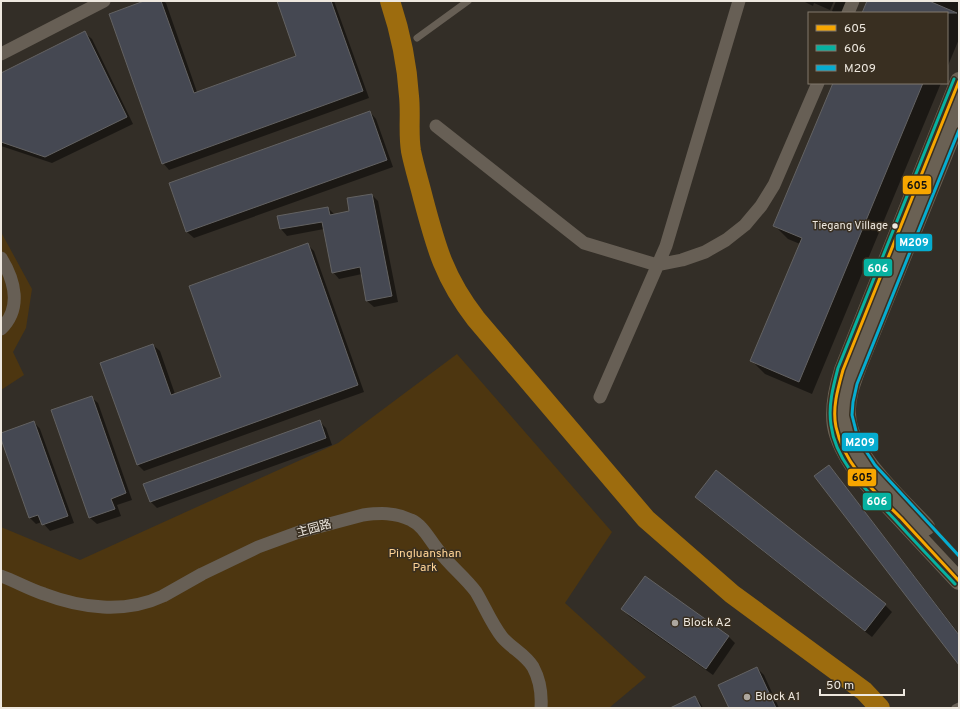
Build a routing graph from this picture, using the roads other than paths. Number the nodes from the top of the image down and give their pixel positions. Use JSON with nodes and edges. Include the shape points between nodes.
{"nodes":[{"id":1,"x":104,"y":1,"type":"edge"},
{"id":2,"x":468,"y":1,"type":"edge"},
{"id":3,"x":739,"y":1,"type":"edge"},
{"id":4,"x":853,"y":1,"type":"edge"},
{"id":5,"x":848,"y":12,"type":"edge"},
{"id":6,"x":417,"y":38,"type":"dead end"},
{"id":7,"x":1,"y":54,"type":"edge"},
{"id":8,"x":959,"y":81,"type":"edge"},
{"id":9,"x":818,"y":84,"type":"edge"},
{"id":10,"x":959,"y":118,"type":"edge"},
{"id":11,"x":436,"y":126,"type":"dead end"},
{"id":12,"x":1,"y":258,"type":"edge"},
{"id":13,"x":657,"y":265,"type":"junction"},
{"id":14,"x":1,"y":329,"type":"edge"},
{"id":15,"x":600,"y":397,"type":"dead end"},
{"id":16,"x":959,"y":563,"type":"edge"},
{"id":17,"x":1,"y":576,"type":"edge"},
{"id":18,"x":959,"y":581,"type":"edge"},
{"id":19,"x":959,"y":706,"type":"edge"},
{"id":20,"x":541,"y":708,"type":"edge"},
{"id":21,"x":955,"y":708,"type":"edge"}],
"edges":[{"from":1,"to":7,"type":"street"},
{"from":2,"to":6,"type":"lane"},
{"from":3,"to":13,"type":"street","via":[[666,246]]},
{"from":4,"to":5,"type":"street"},
{"from":8,"to":18,"type":"main road","via":[[843,370],[836,391],[834,410],[841,446],[853,466]]},
{"from":9,"to":13,"type":"street","via":[[774,185],[745,225],[705,252]]},
{"from":10,"to":16,"type":"main road","via":[[852,383],[847,415],[853,441],[871,468]]},
{"from":11,"to":13,"type":"street","via":[[584,243]]},
{"from":12,"to":14,"type":"street","via":[[11,277],[14,300],[10,318]]},
{"from":13,"to":15,"type":"street"},
{"from":17,"to":20,"type":"street","name":"主园路","via":[[66,601],[110,608],[139,605],[151,602],[241,554],[277,539],[363,515],[397,515],[419,525],[476,593],[500,635],[532,665],[541,686]]},
{"from":19,"to":21,"type":"lane"}]}
